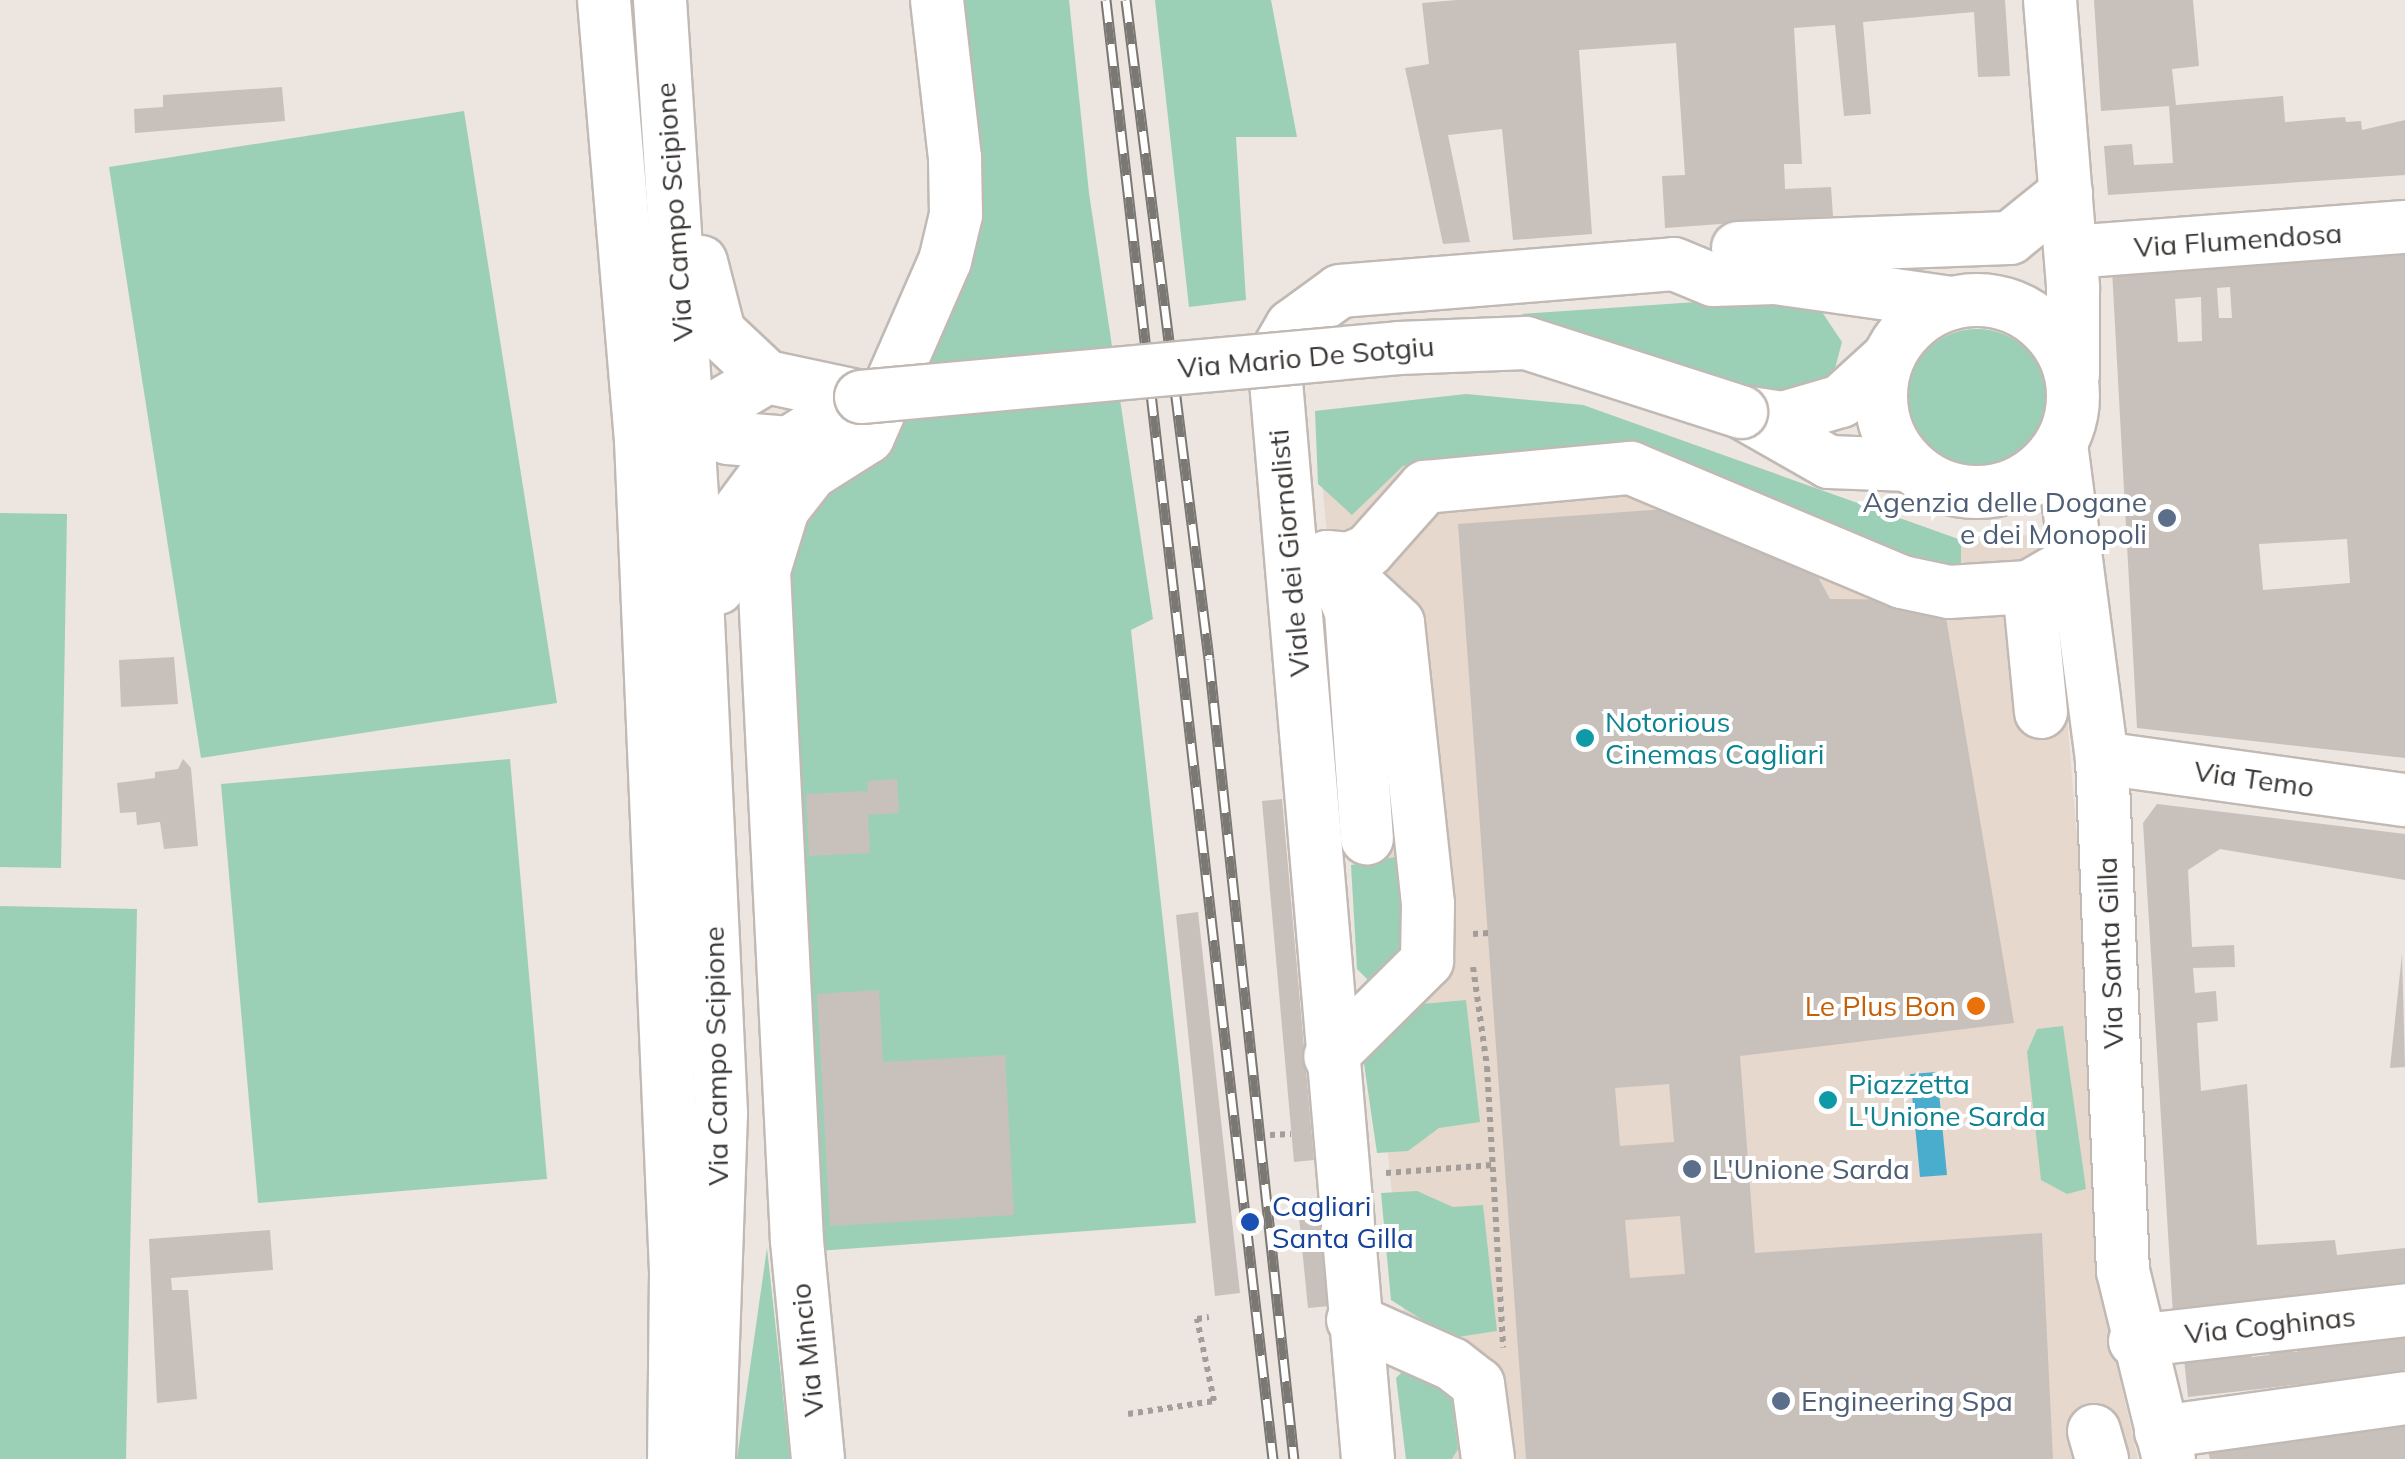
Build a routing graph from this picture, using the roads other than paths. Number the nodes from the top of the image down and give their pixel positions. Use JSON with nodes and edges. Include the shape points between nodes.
{"nodes":[{"id":1,"x":604,"y":0,"type":"edge"},
{"id":2,"x":660,"y":0,"type":"edge"},
{"id":3,"x":679,"y":0,"type":"edge"},
{"id":4,"x":937,"y":0,"type":"edge"},
{"id":5,"x":2050,"y":0,"type":"edge"},
{"id":6,"x":2066,"y":193,"type":"junction"},
{"id":7,"x":618,"y":201,"type":"junction"},
{"id":8,"x":2405,"y":227,"type":"edge"},
{"id":9,"x":2071,"y":252,"type":"junction"},
{"id":10,"x":1674,"y":264,"type":"junction"},
{"id":11,"x":2002,"y":303,"type":"junction"},
{"id":12,"x":1951,"y":304,"type":"junction"},
{"id":13,"x":1888,"y":357,"type":"junction"},
{"id":14,"x":767,"y":377,"type":"junction"},
{"id":15,"x":2072,"y":382,"type":"junction"},
{"id":16,"x":860,"y":397,"type":"junction"},
{"id":17,"x":1741,"y":412,"type":"junction"},
{"id":18,"x":688,"y":424,"type":"junction"},
{"id":19,"x":789,"y":443,"type":"junction"},
{"id":20,"x":2061,"y":444,"type":"junction"},
{"id":21,"x":1908,"y":464,"type":"junction"},
{"id":22,"x":1286,"y":512,"type":"junction"},
{"id":23,"x":1328,"y":556,"type":"junction"},
{"id":24,"x":2076,"y":560,"type":"junction"},
{"id":25,"x":2028,"y":588,"type":"junction"},
{"id":26,"x":700,"y":653,"type":"junction"},
{"id":27,"x":650,"y":686,"type":"junction"},
{"id":28,"x":2041,"y":712,"type":"dead end"},
{"id":29,"x":2102,"y":758,"type":"junction"},
{"id":30,"x":2405,"y":800,"type":"edge"},
{"id":31,"x":1367,"y":838,"type":"dead end"},
{"id":32,"x":1330,"y":1058,"type":"junction"},
{"id":33,"x":2405,"y":1310,"type":"edge"},
{"id":34,"x":1353,"y":1320,"type":"junction"},
{"id":35,"x":2135,"y":1341,"type":"junction"},
{"id":36,"x":2405,"y":1398,"type":"edge"},
{"id":37,"x":2165,"y":1445,"type":"edge"},
{"id":38,"x":674,"y":1459,"type":"edge"},
{"id":39,"x":708,"y":1459,"type":"edge"},
{"id":40,"x":818,"y":1459,"type":"edge"},
{"id":41,"x":1368,"y":1459,"type":"edge"},
{"id":42,"x":1488,"y":1459,"type":"edge"}],
"edges":[{"from":1,"to":7,"type":"street","name":"Via Campo Scipione"},
{"from":2,"to":18,"type":"street","name":"Via Campo Scipione"},
{"from":3,"to":14,"type":"street","name":"Via Campo Scipione","via":[[702,280],[719,332]]},
{"from":4,"to":40,"type":"street","name":"Via Mincio","via":[[955,158],[956,215],[945,260],[868,437],[812,472],[783,509],[764,570],[797,1240]]},
{"from":5,"to":6,"type":"street","name":"Via Santa Gilla"},
{"from":6,"to":9,"type":"street","name":"Via Santa Gilla"},
{"from":6,"to":10,"type":"street","via":[[2010,238],[1714,249]]},
{"from":6,"to":11,"type":"street"},
{"from":7,"to":18,"type":"street","name":"Via Campo Scipione","via":[[644,227],[654,382]]},
{"from":7,"to":27,"type":"street","name":"Via Campo Scipione","via":[[641,440]]},
{"from":8,"to":9,"type":"street","name":"Via Flumendosa"},
{"from":9,"to":15,"type":"street","name":"Via Santa Gilla"},
{"from":10,"to":12,"type":"street","name":"Viale dei Giornalisti","via":[[1713,280],[1775,278]]},
{"from":10,"to":22,"type":"street","name":"Viale dei Giornalisti","via":[[1340,291],[1292,326],[1274,357]]},
{"from":11,"to":12,"type":"street"},
{"from":11,"to":15,"type":"street","via":[[2056,340]]},
{"from":12,"to":13,"type":"street","via":[[1904,334]]},
{"from":13,"to":17,"type":"street","name":"Via Mario De Sotgiu","via":[[1841,401],[1783,418]]},
{"from":13,"to":21,"type":"street","via":[[1882,414]]},
{"from":14,"to":16,"type":"street","name":"Via Mario De Sotgiu"},
{"from":14,"to":18,"type":"street"},
{"from":15,"to":20,"type":"street","name":"Via Santa Gilla","via":[[2072,414]]},
{"from":16,"to":17,"type":"street","name":"Via Mario De Sotgiu","bridge":true,"via":[[1399,348],[1526,343]]},
{"from":16,"to":19,"type":"street","name":"Via Mario De Sotgiu"},
{"from":17,"to":21,"type":"street","name":"Via Mario De Sotgiu","via":[[1829,462]]},
{"from":18,"to":19,"type":"street","via":[[728,438]]},
{"from":18,"to":26,"type":"street","name":"Via Campo Scipione"},
{"from":18,"to":27,"type":"street","name":"Via Campo Scipione","via":[[668,449],[662,486],[667,649]]},
{"from":19,"to":26,"type":"street","name":"Via Campo Scipione","via":[[723,532],[718,623]]},
{"from":20,"to":21,"type":"street","via":[[2031,475],[1990,492],[1946,487]]},
{"from":20,"to":24,"type":"street","name":"Via Santa Gilla"},
{"from":22,"to":23,"type":"street"},
{"from":22,"to":32,"type":"street","name":"Viale dei Giornalisti"},
{"from":23,"to":25,"type":"street","via":[[1349,559],[1368,550],[1425,487],[1631,468],[1902,582],[1950,592]]},
{"from":23,"to":31,"type":"street","via":[[1350,611]]},
{"from":23,"to":32,"type":"street","via":[[1398,622],[1428,904],[1428,961]]},
{"from":24,"to":25,"type":"street"},
{"from":24,"to":29,"type":"street","name":"Via Santa Gilla"},
{"from":25,"to":28,"type":"street"},
{"from":26,"to":39,"type":"street","name":"Via Campo Scipione","via":[[721,1113]]},
{"from":27,"to":38,"type":"street","name":"Via Campo Scipione","via":[[676,1274]]},
{"from":29,"to":30,"type":"street","name":"Via Temo"},
{"from":29,"to":35,"type":"street","name":"Via Santa Gilla","via":[[2123,1271]]},
{"from":32,"to":34,"type":"street","name":"Viale dei Giornalisti"},
{"from":33,"to":35,"type":"street","name":"Via Coghinas"},
{"from":34,"to":41,"type":"street","name":"Viale dei Giornalisti"},
{"from":34,"to":42,"type":"street","via":[[1452,1364],[1478,1384]]},
{"from":35,"to":37,"type":"street","name":"Via Santa Gilla"},
{"from":36,"to":37,"type":"street"}]}
